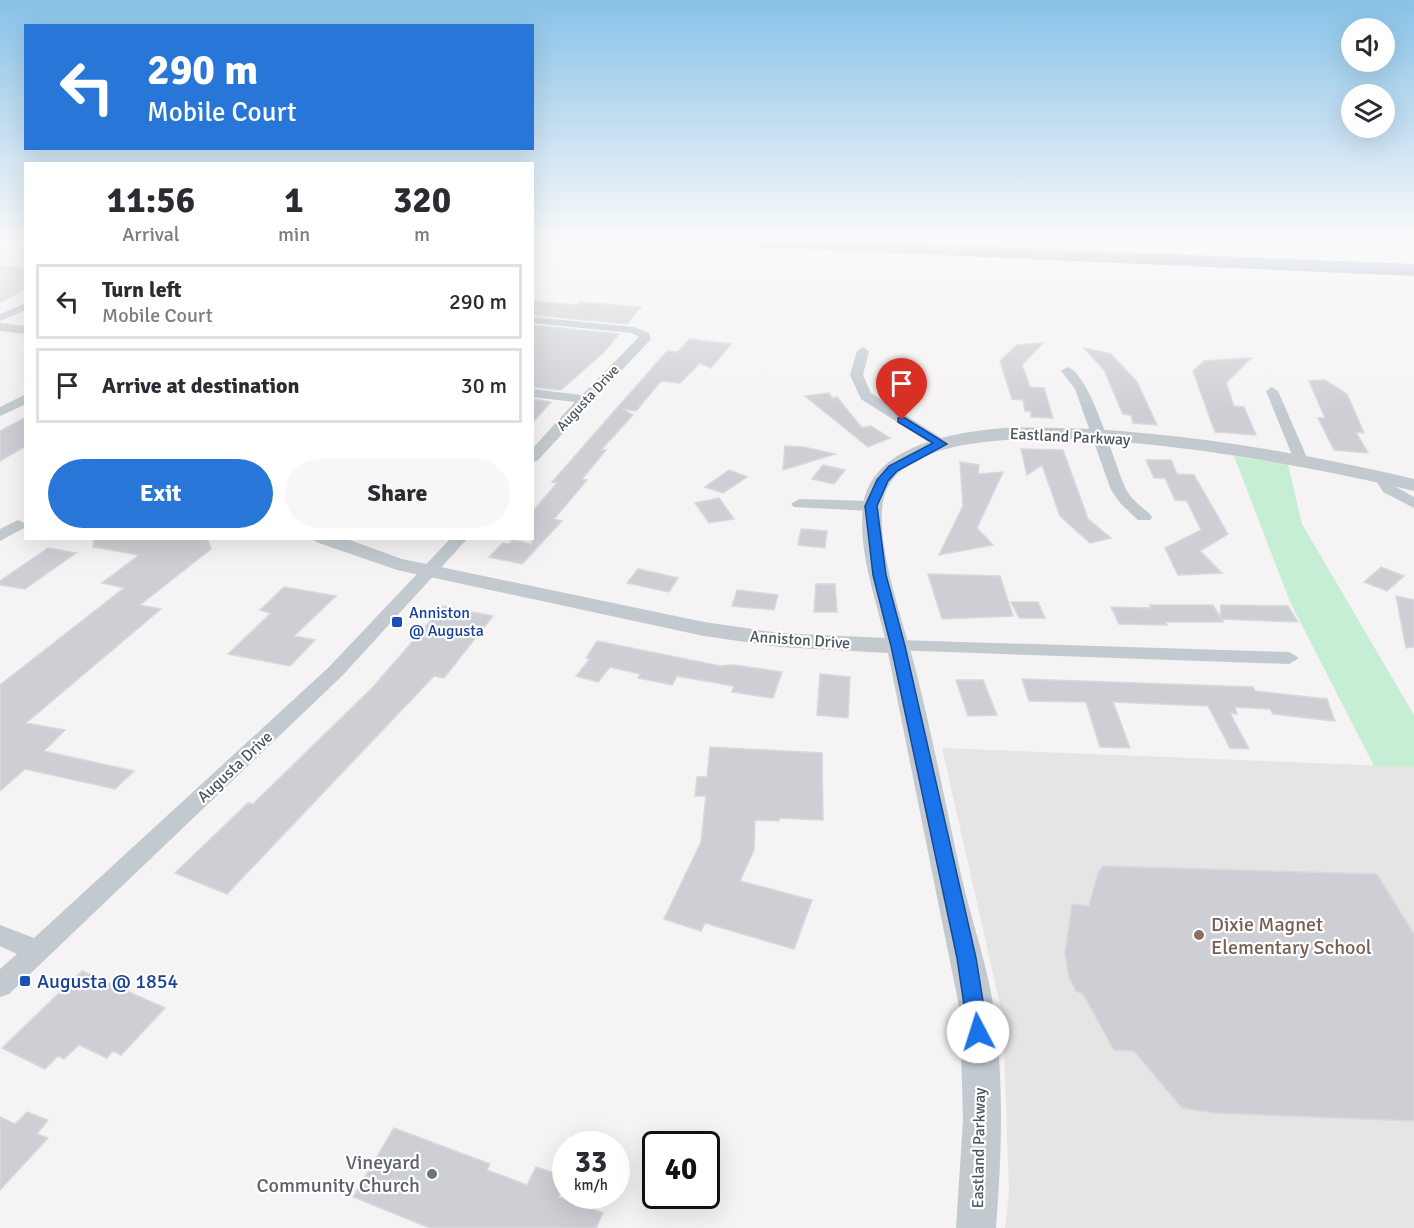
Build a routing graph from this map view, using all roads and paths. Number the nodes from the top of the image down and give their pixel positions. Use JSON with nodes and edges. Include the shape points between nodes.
{"nodes":[{"id":1,"x":24,"y":307,"type":"edge"},
{"id":2,"x":0,"y":318,"type":"edge"},
{"id":3,"x":534,"y":320,"type":"edge"},
{"id":4,"x":0,"y":327,"type":"edge"},
{"id":5,"x":24,"y":330,"type":"edge"},
{"id":6,"x":863,"y":351,"type":"dead end"},
{"id":7,"x":1067,"y":371,"type":"dead end"},
{"id":8,"x":1272,"y":391,"type":"dead end"},
{"id":9,"x":534,"y":393,"type":"edge"},
{"id":10,"x":585,"y":399,"type":"junction"},
{"id":11,"x":24,"y":400,"type":"edge"},
{"id":12,"x":0,"y":412,"type":"edge"},
{"id":13,"x":1099,"y":436,"type":"junction"},
{"id":14,"x":941,"y":444,"type":"junction"},
{"id":15,"x":534,"y":456,"type":"edge"},
{"id":16,"x":1300,"y":460,"type":"junction"},
{"id":17,"x":1381,"y":477,"type":"junction"},
{"id":18,"x":1414,"y":485,"type":"edge"},
{"id":19,"x":1414,"y":503,"type":"edge"},
{"id":20,"x":799,"y":504,"type":"dead end"},
{"id":21,"x":871,"y":506,"type":"junction"},
{"id":22,"x":1144,"y":517,"type":"dead end"},
{"id":23,"x":18,"y":525,"type":"dead end"},
{"id":24,"x":0,"y":536,"type":"edge"},
{"id":25,"x":328,"y":540,"type":"edge"},
{"id":26,"x":458,"y":540,"type":"edge"},
{"id":27,"x":431,"y":572,"type":"junction"},
{"id":28,"x":898,"y":646,"type":"junction"},
{"id":29,"x":1289,"y":658,"type":"dead end"},
{"id":30,"x":0,"y":934,"type":"edge"},
{"id":31,"x":38,"y":951,"type":"junction"},
{"id":32,"x":0,"y":986,"type":"edge"},
{"id":33,"x":976,"y":1228,"type":"edge"}],
"edges":[{"from":1,"to":2,"type":"street"},
{"from":3,"to":10,"type":"street","name":"Augusta Drive","via":[[634,330],[645,335]]},
{"from":4,"to":5,"type":"street"},
{"from":6,"to":14,"type":"street","via":[[855,374],[866,396]]},
{"from":7,"to":13,"type":"street","via":[[1081,388]]},
{"from":8,"to":16,"type":"street"},
{"from":9,"to":10,"type":"street"},
{"from":10,"to":15,"type":"street","name":"Augusta Drive"},
{"from":11,"to":12,"type":"street"},
{"from":13,"to":14,"type":"street","name":"Eastland Parkway","via":[[1003,433]]},
{"from":13,"to":16,"type":"street","name":"Eastland Parkway"},
{"from":13,"to":22,"type":"street","via":[[1119,490]]},
{"from":14,"to":21,"type":"street","name":"Eastland Parkway","via":[[893,468]]},
{"from":16,"to":17,"type":"street","name":"Eastland Parkway"},
{"from":17,"to":18,"type":"street","name":"Eastland Parkway"},
{"from":17,"to":19,"type":"street","via":[[1388,489]]},
{"from":20,"to":21,"type":"street"},
{"from":21,"to":28,"type":"street","name":"Eastland Parkway","via":[[880,575]]},
{"from":23,"to":24,"type":"street"},
{"from":25,"to":27,"type":"street","name":"Anniston Drive","via":[[366,555]]},
{"from":26,"to":27,"type":"street","name":"Augusta Drive"},
{"from":27,"to":28,"type":"street","name":"Anniston Drive","via":[[742,636]]},
{"from":27,"to":31,"type":"street","name":"Augusta Drive","via":[[336,671]]},
{"from":28,"to":29,"type":"street","name":"Anniston Drive"},
{"from":28,"to":33,"type":"street","name":"Eastland Parkway","via":[[976,1010],[982,1168]]},
{"from":30,"to":31,"type":"street"},
{"from":31,"to":32,"type":"street","name":"Augusta Drive"}]}
